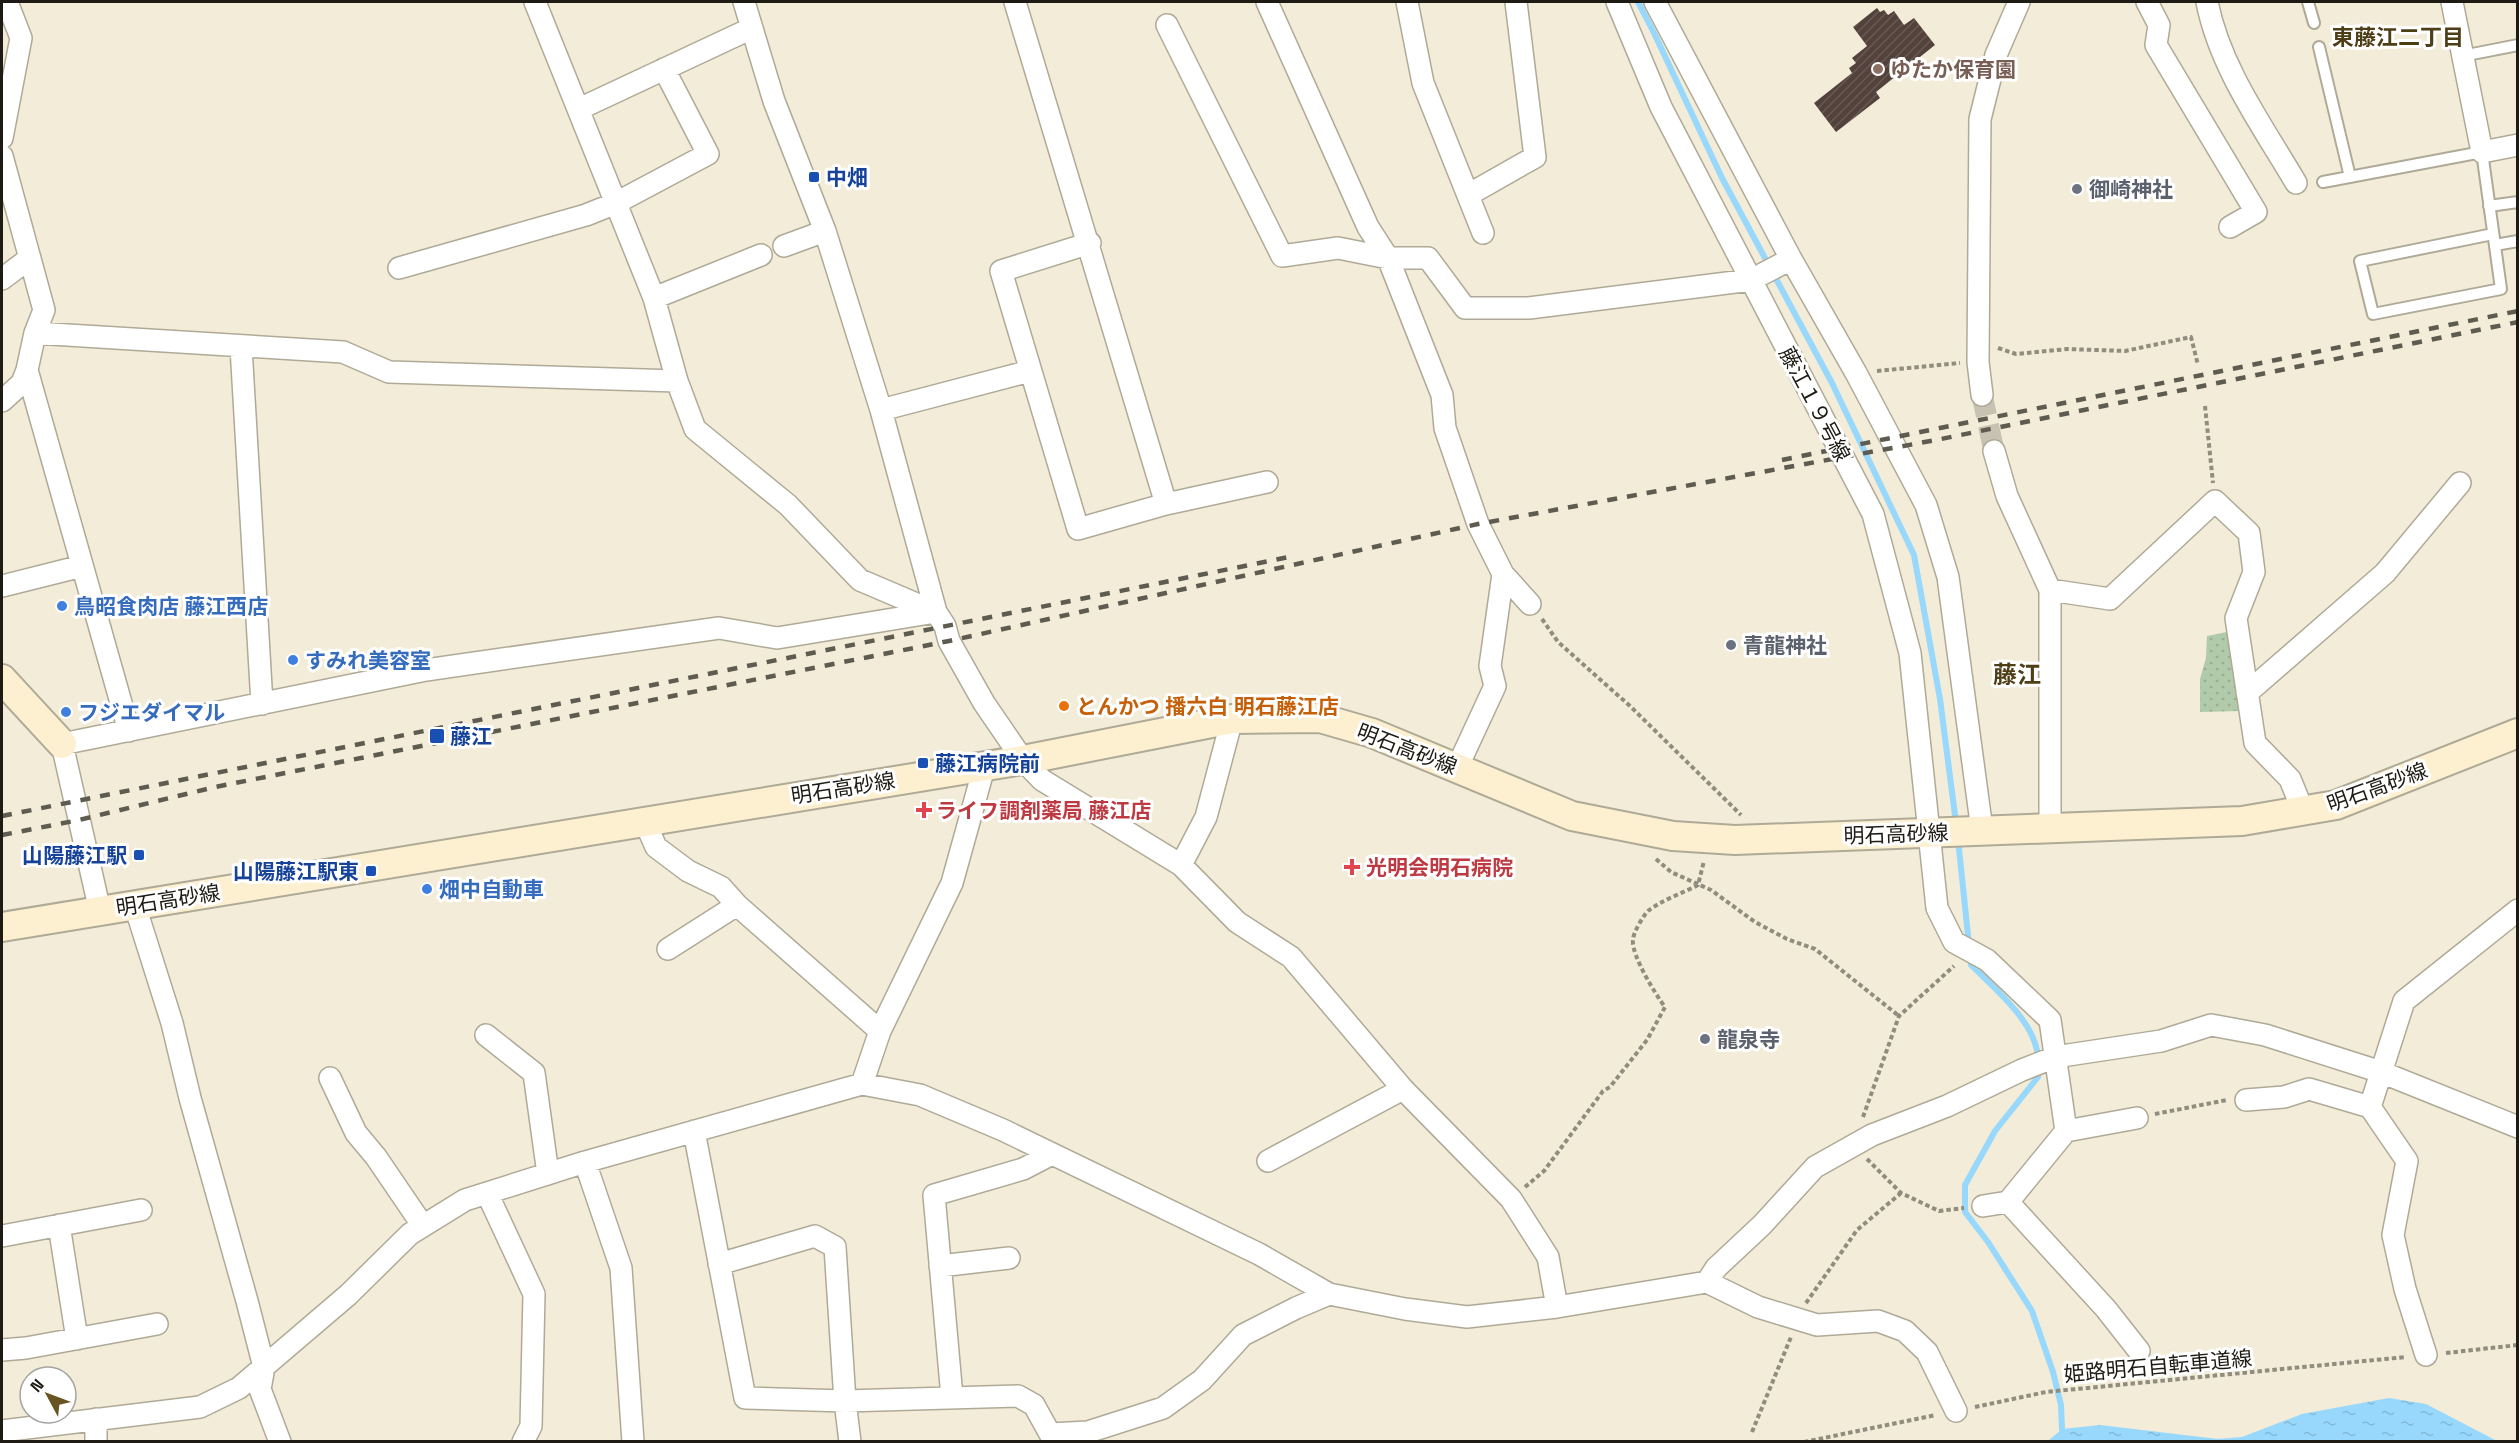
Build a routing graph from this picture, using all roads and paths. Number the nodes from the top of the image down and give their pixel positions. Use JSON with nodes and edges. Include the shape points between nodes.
{"nodes":[{"id":1,"x":535,"y":2,"type":"edge"},
{"id":2,"x":744,"y":2,"type":"edge"},
{"id":3,"x":1016,"y":2,"type":"edge"},
{"id":4,"x":1268,"y":2,"type":"edge"},
{"id":5,"x":1407,"y":2,"type":"edge"},
{"id":6,"x":1516,"y":2,"type":"edge"},
{"id":7,"x":1617,"y":2,"type":"edge"},
{"id":8,"x":1655,"y":2,"type":"edge"},
{"id":9,"x":2019,"y":2,"type":"edge"},
{"id":10,"x":2147,"y":2,"type":"edge"},
{"id":11,"x":2207,"y":2,"type":"edge"},
{"id":12,"x":2308,"y":2,"type":"edge"},
{"id":13,"x":2451,"y":2,"type":"edge"},
{"id":14,"x":5,"y":5,"type":"edge"},
{"id":15,"x":2314,"y":23,"type":"dead end"},
{"id":16,"x":1167,"y":25,"type":"dead end"},
{"id":17,"x":752,"y":28,"type":"junction"},
{"id":18,"x":2517,"y":45,"type":"edge"},
{"id":19,"x":2319,"y":47,"type":"dead end"},
{"id":20,"x":2462,"y":56,"type":"junction"},
{"id":21,"x":664,"y":69,"type":"junction"},
{"id":22,"x":579,"y":109,"type":"junction"},
{"id":23,"x":2,"y":134,"type":"edge"},
{"id":24,"x":2517,"y":146,"type":"edge"},
{"id":25,"x":2482,"y":152,"type":"junction"},
{"id":26,"x":2,"y":156,"type":"edge"},
{"id":27,"x":2350,"y":177,"type":"junction"},
{"id":28,"x":2323,"y":182,"type":"dead end"},
{"id":29,"x":2295,"y":183,"type":"dead end"},
{"id":30,"x":1468,"y":195,"type":"junction"},
{"id":31,"x":2517,"y":202,"type":"edge"},
{"id":32,"x":616,"y":203,"type":"junction"},
{"id":33,"x":2489,"y":206,"type":"junction"},
{"id":34,"x":2230,"y":227,"type":"dead end"},
{"id":35,"x":825,"y":231,"type":"junction"},
{"id":36,"x":1483,"y":233,"type":"dead end"},
{"id":37,"x":2494,"y":240,"type":"junction"},
{"id":38,"x":2517,"y":241,"type":"edge"},
{"id":39,"x":1090,"y":243,"type":"junction"},
{"id":40,"x":784,"y":246,"type":"dead end"},
{"id":41,"x":761,"y":255,"type":"dead end"},
{"id":42,"x":30,"y":258,"type":"junction"},
{"id":43,"x":1388,"y":258,"type":"junction"},
{"id":44,"x":1791,"y":259,"type":"junction"},
{"id":45,"x":399,"y":268,"type":"dead end"},
{"id":46,"x":2,"y":279,"type":"edge"},
{"id":47,"x":1751,"y":280,"type":"junction"},
{"id":48,"x":654,"y":298,"type":"junction"},
{"id":49,"x":34,"y":333,"type":"junction"},
{"id":50,"x":241,"y":347,"type":"junction"},
{"id":51,"x":1978,"y":355,"type":"junction"},
{"id":52,"x":2198,"y":365,"type":"dead end"},
{"id":53,"x":27,"y":369,"type":"junction"},
{"id":54,"x":1030,"y":371,"type":"junction"},
{"id":55,"x":1856,"y":374,"type":"junction"},
{"id":56,"x":676,"y":381,"type":"junction"},
{"id":57,"x":1982,"y":395,"type":"tunnel mouth"},
{"id":58,"x":2,"y":401,"type":"edge"},
{"id":59,"x":2205,"y":406,"type":"dead end"},
{"id":60,"x":881,"y":410,"type":"junction"},
{"id":61,"x":1994,"y":451,"type":"tunnel mouth"},
{"id":62,"x":1267,"y":482,"type":"dead end"},
{"id":63,"x":2460,"y":483,"type":"dead end"},
{"id":64,"x":2216,"y":501,"type":"junction"},
{"id":65,"x":1166,"y":504,"type":"junction"},
{"id":66,"x":82,"y":566,"type":"junction"},
{"id":67,"x":1503,"y":574,"type":"junction"},
{"id":68,"x":2,"y":586,"type":"edge"},
{"id":69,"x":2050,"y":590,"type":"junction"},
{"id":70,"x":1530,"y":604,"type":"joint"},
{"id":71,"x":936,"y":612,"type":"junction"},
{"id":72,"x":2,"y":679,"type":"edge"},
{"id":73,"x":2247,"y":693,"type":"junction"},
{"id":74,"x":262,"y":704,"type":"junction"},
{"id":75,"x":1232,"y":719,"type":"junction"},
{"id":76,"x":129,"y":731,"type":"junction"},
{"id":77,"x":2517,"y":733,"type":"edge"},
{"id":78,"x":62,"y":744,"type":"junction"},
{"id":79,"x":1023,"y":760,"type":"junction"},
{"id":80,"x":985,"y":764,"type":"junction"},
{"id":81,"x":1457,"y":768,"type":"junction"},
{"id":82,"x":2303,"y":811,"type":"junction"},
{"id":83,"x":644,"y":820,"type":"junction"},
{"id":84,"x":2050,"y":827,"type":"junction"},
{"id":85,"x":1646,"y":830,"type":"junction"},
{"id":86,"x":1956,"y":831,"type":"junction"},
{"id":87,"x":1707,"y":838,"type":"junction"},
{"id":88,"x":1765,"y":839,"type":"junction"},
{"id":89,"x":1181,"y":865,"type":"junction"},
{"id":90,"x":1698,"y":885,"type":"junction"},
{"id":91,"x":737,"y":905,"type":"junction"},
{"id":92,"x":135,"y":906,"type":"junction"},
{"id":93,"x":2517,"y":910,"type":"edge"},
{"id":94,"x":100,"y":911,"type":"junction"},
{"id":95,"x":2,"y":927,"type":"edge"},
{"id":96,"x":1961,"y":946,"type":"junction"},
{"id":97,"x":668,"y":949,"type":"dead end"},
{"id":98,"x":1899,"y":1016,"type":"junction"},
{"id":99,"x":880,"y":1031,"type":"junction"},
{"id":100,"x":486,"y":1035,"type":"dead end"},
{"id":101,"x":2055,"y":1057,"type":"junction"},
{"id":102,"x":2381,"y":1072,"type":"junction"},
{"id":103,"x":330,"y":1078,"type":"dead end"},
{"id":104,"x":862,"y":1084,"type":"junction"},
{"id":105,"x":1403,"y":1089,"type":"junction"},
{"id":106,"x":2246,"y":1100,"type":"joint"},
{"id":107,"x":2370,"y":1107,"type":"junction"},
{"id":108,"x":2137,"y":1118,"type":"joint"},
{"id":109,"x":2517,"y":1127,"type":"edge"},
{"id":110,"x":694,"y":1131,"type":"junction"},
{"id":111,"x":2066,"y":1131,"type":"junction"},
{"id":112,"x":1853,"y":1146,"type":"junction"},
{"id":113,"x":1052,"y":1154,"type":"junction"},
{"id":114,"x":1268,"y":1161,"type":"dead end"},
{"id":115,"x":585,"y":1162,"type":"junction"},
{"id":116,"x":548,"y":1174,"type":"junction"},
{"id":117,"x":487,"y":1193,"type":"junction"},
{"id":118,"x":1902,"y":1193,"type":"junction"},
{"id":119,"x":1511,"y":1199,"type":"junction"},
{"id":120,"x":2008,"y":1202,"type":"junction"},
{"id":121,"x":1983,"y":1206,"type":"dead end"},
{"id":122,"x":141,"y":1210,"type":"dead end"},
{"id":123,"x":1939,"y":1211,"type":"dead end"},
{"id":124,"x":59,"y":1225,"type":"junction"},
{"id":125,"x":423,"y":1226,"type":"junction"},
{"id":126,"x":2,"y":1236,"type":"edge"},
{"id":127,"x":1010,"y":1258,"type":"dead end"},
{"id":128,"x":719,"y":1264,"type":"junction"},
{"id":129,"x":940,"y":1266,"type":"junction"},
{"id":130,"x":1707,"y":1282,"type":"junction"},
{"id":131,"x":1329,"y":1294,"type":"junction"},
{"id":132,"x":1557,"y":1307,"type":"junction"},
{"id":133,"x":1799,"y":1318,"type":"junction"},
{"id":134,"x":157,"y":1324,"type":"dead end"},
{"id":135,"x":77,"y":1339,"type":"junction"},
{"id":136,"x":2517,"y":1345,"type":"edge"},
{"id":137,"x":2,"y":1350,"type":"edge"},
{"id":138,"x":2139,"y":1351,"type":"dead end"},
{"id":139,"x":2426,"y":1355,"type":"junction"},
{"id":140,"x":264,"y":1367,"type":"junction"},
{"id":141,"x":952,"y":1397,"type":"junction"},
{"id":142,"x":845,"y":1401,"type":"junction"},
{"id":143,"x":1956,"y":1411,"type":"junction"},
{"id":144,"x":96,"y":1419,"type":"junction"},
{"id":145,"x":2,"y":1431,"type":"edge"},
{"id":146,"x":1752,"y":1432,"type":"dead end"},
{"id":147,"x":96,"y":1442,"type":"edge"},
{"id":148,"x":280,"y":1442,"type":"edge"},
{"id":149,"x":523,"y":1442,"type":"edge"},
{"id":150,"x":633,"y":1442,"type":"edge"},
{"id":151,"x":850,"y":1442,"type":"edge"},
{"id":152,"x":1804,"y":1442,"type":"edge"}],
"edges":[{"from":1,"to":22,"type":"street"},
{"from":2,"to":17,"type":"street"},
{"from":3,"to":39,"type":"street"},
{"from":4,"to":43,"type":"street","via":[[1368,227]]},
{"from":5,"to":30,"type":"street","via":[[1424,83]]},
{"from":6,"to":30,"type":"street","via":[[1535,157]]},
{"from":7,"to":47,"type":"street","name":"藤江１９号線","via":[[1661,107]]},
{"from":8,"to":44,"type":"street"},
{"from":9,"to":51,"type":"street","via":[[1996,56],[1980,119]]},
{"from":10,"to":34,"type":"street","via":[[2159,25],[2156,45],[2256,212]]},
{"from":11,"to":29,"type":"street","via":[[2212,27],[2228,66]]},
{"from":12,"to":15,"type":"lane"},
{"from":13,"to":20,"type":"street"},
{"from":14,"to":23,"type":"street","via":[[21,38]]},
{"from":16,"to":43,"type":"street","via":[[1281,256],[1338,248]]},
{"from":17,"to":21,"type":"street"},
{"from":17,"to":35,"type":"street","via":[[774,101]]},
{"from":18,"to":20,"type":"lane"},
{"from":19,"to":27,"type":"lane"},
{"from":20,"to":25,"type":"street"},
{"from":21,"to":22,"type":"street"},
{"from":21,"to":32,"type":"street","via":[[708,154]]},
{"from":22,"to":32,"type":"street"},
{"from":24,"to":25,"type":"street"},
{"from":25,"to":27,"type":"lane"},
{"from":25,"to":33,"type":"lane"},
{"from":26,"to":42,"type":"street"},
{"from":27,"to":28,"type":"lane"},
{"from":30,"to":36,"type":"street"},
{"from":31,"to":33,"type":"lane"},
{"from":32,"to":45,"type":"street"},
{"from":32,"to":48,"type":"street"},
{"from":33,"to":37,"type":"lane"},
{"from":35,"to":40,"type":"street"},
{"from":35,"to":60,"type":"street"},
{"from":37,"to":37,"type":"lane","via":[[2501,289],[2373,314],[2360,261]]},
{"from":37,"to":38,"type":"lane"},
{"from":39,"to":54,"type":"street","via":[[1000,271]]},
{"from":39,"to":65,"type":"street"},
{"from":41,"to":48,"type":"street"},
{"from":42,"to":46,"type":"street"},
{"from":42,"to":49,"type":"street","via":[[44,310]]},
{"from":43,"to":47,"type":"street","via":[[1428,258],[1465,308],[1529,308]]},
{"from":43,"to":67,"type":"street","via":[[1442,395],[1445,428],[1478,524]]},
{"from":44,"to":47,"type":"street"},
{"from":44,"to":55,"type":"street"},
{"from":47,"to":86,"type":"street","name":"藤江１９号線","via":[[1873,514]]},
{"from":48,"to":56,"type":"street"},
{"from":49,"to":50,"type":"street","via":[[197,341]]},
{"from":49,"to":53,"type":"street"},
{"from":50,"to":56,"type":"street","via":[[343,352],[389,372]]},
{"from":50,"to":74,"type":"street"},
{"from":51,"to":52,"type":"path","via":[[2001,349],[2016,354],[2068,349],[2125,351],[2191,337]]},
{"from":51,"to":55,"type":"path"},
{"from":51,"to":57,"type":"street"},
{"from":53,"to":58,"type":"street","via":[[22,383]]},
{"from":53,"to":66,"type":"street"},
{"from":54,"to":60,"type":"street"},
{"from":54,"to":65,"type":"street","via":[[1077,529]]},
{"from":55,"to":86,"type":"street","via":[[1926,505],[1948,577]]},
{"from":56,"to":71,"type":"street","via":[[695,429],[788,505],[860,580]]},
{"from":59,"to":64,"type":"path"},
{"from":60,"to":71,"type":"street"},
{"from":61,"to":69,"type":"street","via":[[2007,496]]},
{"from":62,"to":65,"type":"street"},
{"from":63,"to":73,"type":"street","via":[[2385,573]]},
{"from":64,"to":69,"type":"street","via":[[2110,599]]},
{"from":64,"to":73,"type":"street","via":[[2249,533],[2254,572],[2236,618]]},
{"from":66,"to":68,"type":"street"},
{"from":66,"to":76,"type":"street"},
{"from":67,"to":70,"type":"street"},
{"from":67,"to":81,"type":"street","via":[[1490,666],[1495,686]]},
{"from":69,"to":84,"type":"street"},
{"from":70,"to":88,"type":"path","via":[[1558,642],[1630,706]]},
{"from":71,"to":74,"type":"street","via":[[777,638],[719,628],[426,670]]},
{"from":71,"to":79,"type":"street","via":[[984,704]]},
{"from":72,"to":78,"type":"main road"},
{"from":73,"to":82,"type":"street","via":[[2254,743],[2290,779]]},
{"from":74,"to":76,"type":"street"},
{"from":75,"to":79,"type":"main road","name":"明石高砂線"},
{"from":75,"to":81,"type":"main road","name":"明石高砂線","via":[[1320,718],[1372,733]]},
{"from":75,"to":89,"type":"street","via":[[1206,817]]},
{"from":76,"to":78,"type":"street"},
{"from":77,"to":82,"type":"main road","name":"明石高砂線","via":[[2336,805]]},
{"from":78,"to":94,"type":"street"},
{"from":79,"to":80,"type":"main road","name":"明石高砂線"},
{"from":79,"to":89,"type":"street","via":[[1042,780]]},
{"from":80,"to":83,"type":"main road","name":"明石高砂線"},
{"from":80,"to":99,"type":"street","via":[[952,884]]},
{"from":81,"to":85,"type":"main road","name":"明石高砂線","via":[[1572,816]]},
{"from":82,"to":84,"type":"main road","name":"明石高砂線","via":[[2242,821]]},
{"from":83,"to":91,"type":"street","via":[[656,847],[688,871],[721,887]]},
{"from":83,"to":92,"type":"main road","name":"明石高砂線"},
{"from":84,"to":86,"type":"main road","name":"明石高砂線"},
{"from":85,"to":87,"type":"main road","name":"明石高砂線"},
{"from":85,"to":90,"type":"path","via":[[1656,859],[1671,872]]},
{"from":86,"to":88,"type":"main road","name":"明石高砂線"},
{"from":86,"to":96,"type":"street","via":[[1937,908],[1954,942]]},
{"from":87,"to":88,"type":"main road","name":"明石高砂線"},
{"from":87,"to":90,"type":"path"},
{"from":89,"to":105,"type":"street","via":[[1237,922],[1291,957]]},
{"from":90,"to":98,"type":"path","via":[[1755,922],[1815,949]]},
{"from":90,"to":119,"type":"path","via":[[1646,912],[1633,939],[1652,989],[1665,1007],[1647,1040],[1544,1170]]},
{"from":91,"to":97,"type":"street"},
{"from":91,"to":99,"type":"street"},
{"from":92,"to":94,"type":"main road","name":"明石高砂線"},
{"from":92,"to":140,"type":"street","via":[[172,1023]]},
{"from":93,"to":102,"type":"street","via":[[2404,1001]]},
{"from":94,"to":95,"type":"main road","name":"明石高砂線"},
{"from":96,"to":98,"type":"path","via":[[1957,963]]},
{"from":96,"to":101,"type":"street","via":[[1987,960],[2050,1020]]},
{"from":98,"to":112,"type":"path"},
{"from":99,"to":104,"type":"street"},
{"from":100,"to":116,"type":"street","via":[[534,1073]]},
{"from":101,"to":102,"type":"street","via":[[2161,1041],[2211,1025],[2265,1035]]},
{"from":101,"to":111,"type":"street"},
{"from":101,"to":112,"type":"street"},
{"from":102,"to":107,"type":"street"},
{"from":102,"to":109,"type":"street"},
{"from":103,"to":125,"type":"street","via":[[356,1133]]},
{"from":104,"to":110,"type":"street"},
{"from":104,"to":113,"type":"street","via":[[920,1095]]},
{"from":105,"to":114,"type":"street"},
{"from":105,"to":119,"type":"street"},
{"from":106,"to":107,"type":"street","via":[[2284,1097],[2309,1089]]},
{"from":106,"to":108,"type":"path","via":[[2220,1100]]},
{"from":107,"to":139,"type":"street","via":[[2407,1161],[2394,1235],[2405,1289]]},
{"from":108,"to":111,"type":"street"},
{"from":110,"to":115,"type":"street"},
{"from":110,"to":128,"type":"street"},
{"from":111,"to":120,"type":"street"},
{"from":112,"to":118,"type":"path"},
{"from":112,"to":130,"type":"street","via":[[1815,1167],[1716,1268]]},
{"from":113,"to":129,"type":"street","via":[[1023,1169],[934,1195]]},
{"from":113,"to":131,"type":"street","via":[[1259,1254]]},
{"from":115,"to":116,"type":"street"},
{"from":115,"to":150,"type":"street","via":[[621,1268]]},
{"from":116,"to":117,"type":"street"},
{"from":117,"to":125,"type":"street","via":[[465,1200]]},
{"from":117,"to":149,"type":"street","via":[[534,1294],[531,1426]]},
{"from":118,"to":123,"type":"path"},
{"from":118,"to":133,"type":"path","via":[[1857,1230]]},
{"from":119,"to":132,"type":"street","via":[[1548,1257]]},
{"from":120,"to":121,"type":"street"},
{"from":120,"to":138,"type":"street"},
{"from":122,"to":124,"type":"street"},
{"from":124,"to":126,"type":"street"},
{"from":124,"to":135,"type":"street"},
{"from":125,"to":140,"type":"street"},
{"from":127,"to":129,"type":"street"},
{"from":128,"to":142,"type":"street","via":[[744,1398]]},
{"from":128,"to":142,"type":"street","via":[[815,1236],[835,1247]]},
{"from":129,"to":141,"type":"street"},
{"from":130,"to":132,"type":"street"},
{"from":130,"to":133,"type":"street","via":[[1758,1307]]},
{"from":131,"to":132,"type":"street","via":[[1467,1317]]},
{"from":131,"to":141,"type":"street","via":[[1243,1335],[1202,1380],[1163,1408],[1088,1432],[1050,1434],[1034,1405],[1018,1396]]},
{"from":133,"to":143,"type":"street","via":[[1817,1325],[1878,1321],[1905,1331],[1927,1352]]},
{"from":133,"to":146,"type":"path"},
{"from":134,"to":135,"type":"street"},
{"from":135,"to":137,"type":"street"},
{"from":136,"to":139,"type":"path","name":"姫路明石自転車道線"},
{"from":139,"to":143,"type":"path","name":"姫路明石自転車道線","via":[[2046,1392]]},
{"from":140,"to":144,"type":"street","via":[[239,1388],[200,1407]]},
{"from":140,"to":148,"type":"street","via":[[260,1389]]},
{"from":141,"to":142,"type":"street"},
{"from":142,"to":151,"type":"street"},
{"from":143,"to":152,"type":"path","name":"姫路明石自転車道線"},
{"from":144,"to":145,"type":"street"},
{"from":144,"to":147,"type":"street"}]}
